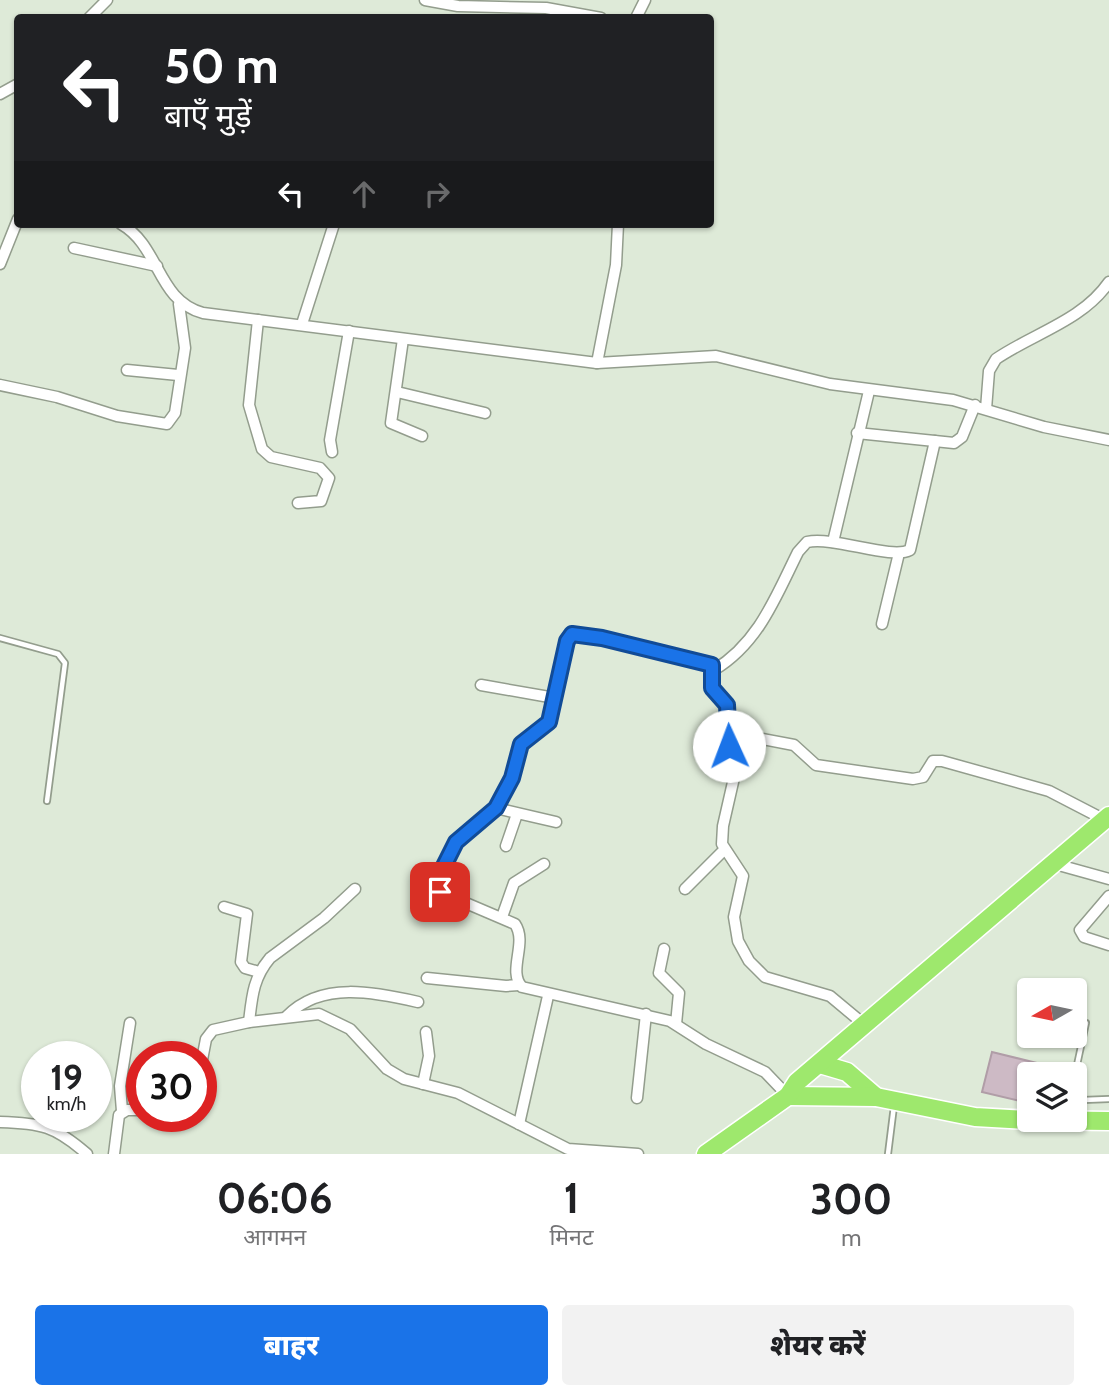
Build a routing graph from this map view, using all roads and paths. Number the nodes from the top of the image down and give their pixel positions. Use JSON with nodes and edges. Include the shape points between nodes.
{"nodes":[{"id":1,"x":107,"y":0,"type":"edge"},
{"id":2,"x":425,"y":0,"type":"edge"},
{"id":3,"x":93,"y":14,"type":"edge"},
{"id":4,"x":579,"y":14,"type":"edge"},
{"id":5,"x":14,"y":228,"type":"edge"},
{"id":6,"x":126,"y":228,"type":"edge"},
{"id":7,"x":333,"y":228,"type":"edge"},
{"id":8,"x":618,"y":228,"type":"edge"},
{"id":9,"x":74,"y":248,"type":"dead end"},
{"id":10,"x":0,"y":264,"type":"edge"},
{"id":11,"x":157,"y":266,"type":"junction"},
{"id":12,"x":1109,"y":282,"type":"edge"},
{"id":13,"x":180,"y":304,"type":"junction"},
{"id":14,"x":258,"y":320,"type":"junction"},
{"id":15,"x":302,"y":324,"type":"junction"},
{"id":16,"x":349,"y":331,"type":"junction"},
{"id":17,"x":403,"y":339,"type":"junction"},
{"id":18,"x":597,"y":363,"type":"junction"},
{"id":19,"x":127,"y":370,"type":"dead end"},
{"id":20,"x":178,"y":375,"type":"junction"},
{"id":21,"x":0,"y":386,"type":"edge"},
{"id":22,"x":869,"y":391,"type":"junction"},
{"id":23,"x":397,"y":392,"type":"junction"},
{"id":24,"x":975,"y":405,"type":"junction"},
{"id":25,"x":986,"y":409,"type":"junction"},
{"id":26,"x":485,"y":413,"type":"dead end"},
{"id":27,"x":857,"y":433,"type":"junction"},
{"id":28,"x":422,"y":436,"type":"dead end"},
{"id":29,"x":1109,"y":440,"type":"edge"},
{"id":30,"x":935,"y":441,"type":"junction"},
{"id":31,"x":332,"y":452,"type":"dead end"},
{"id":32,"x":299,"y":503,"type":"dead end"},
{"id":33,"x":833,"y":542,"type":"junction"},
{"id":34,"x":899,"y":553,"type":"junction"},
{"id":35,"x":882,"y":624,"type":"dead end"},
{"id":36,"x":0,"y":638,"type":"edge"},
{"id":37,"x":714,"y":670,"type":"junction"},
{"id":38,"x":481,"y":685,"type":"dead end"},
{"id":39,"x":555,"y":698,"type":"junction"},
{"id":40,"x":762,"y":739,"type":"dead end"},
{"id":41,"x":47,"y":801,"type":"dead end"},
{"id":42,"x":496,"y":808,"type":"junction"},
{"id":43,"x":517,"y":814,"type":"junction"},
{"id":44,"x":1107,"y":818,"type":"edge"},
{"id":45,"x":556,"y":822,"type":"dead end"},
{"id":46,"x":506,"y":846,"type":"dead end"},
{"id":47,"x":724,"y":850,"type":"junction"},
{"id":48,"x":544,"y":864,"type":"dead end"},
{"id":49,"x":1055,"y":864,"type":"junction"},
{"id":50,"x":1109,"y":878,"type":"edge"},
{"id":51,"x":355,"y":889,"type":"dead end"},
{"id":52,"x":685,"y":889,"type":"dead end"},
{"id":53,"x":1109,"y":896,"type":"edge"},
{"id":54,"x":224,"y":907,"type":"dead end"},
{"id":55,"x":502,"y":917,"type":"junction"},
{"id":56,"x":1109,"y":945,"type":"edge"},
{"id":57,"x":664,"y":949,"type":"dead end"},
{"id":58,"x":259,"y":972,"type":"junction"},
{"id":59,"x":427,"y":978,"type":"dead end"},
{"id":60,"x":519,"y":985,"type":"junction"},
{"id":61,"x":548,"y":996,"type":"junction"},
{"id":62,"x":418,"y":1002,"type":"dead end"},
{"id":63,"x":646,"y":1014,"type":"junction"},
{"id":64,"x":287,"y":1016,"type":"junction"},
{"id":65,"x":249,"y":1022,"type":"junction"},
{"id":66,"x":131,"y":1023,"type":"dead end"},
{"id":67,"x":676,"y":1024,"type":"junction"},
{"id":68,"x":866,"y":1026,"type":"junction"},
{"id":69,"x":426,"y":1032,"type":"dead end"},
{"id":70,"x":207,"y":1041,"type":"edge"},
{"id":71,"x":820,"y":1064,"type":"junction"},
{"id":72,"x":847,"y":1072,"type":"junction"},
{"id":73,"x":423,"y":1084,"type":"junction"},
{"id":74,"x":788,"y":1096,"type":"junction"},
{"id":75,"x":876,"y":1097,"type":"junction"},
{"id":76,"x":637,"y":1098,"type":"dead end"},
{"id":77,"x":1109,"y":1099,"type":"edge"},
{"id":78,"x":895,"y":1103,"type":"junction"},
{"id":79,"x":1087,"y":1107,"type":"edge"},
{"id":80,"x":122,"y":1111,"type":"junction"},
{"id":81,"x":126,"y":1111,"type":"edge"},
{"id":82,"x":1087,"y":1115,"type":"edge"},
{"id":83,"x":1017,"y":1119,"type":"edge"},
{"id":84,"x":1109,"y":1121,"type":"edge"},
{"id":85,"x":0,"y":1122,"type":"edge"},
{"id":86,"x":519,"y":1124,"type":"junction"},
{"id":87,"x":87,"y":1154,"type":"edge"},
{"id":88,"x":114,"y":1154,"type":"edge"},
{"id":89,"x":638,"y":1154,"type":"edge"},
{"id":90,"x":706,"y":1154,"type":"edge"},
{"id":91,"x":888,"y":1154,"type":"edge"}],
"edges":[{"from":1,"to":3,"type":"street"},
{"from":2,"to":4,"type":"street"},
{"from":5,"to":10,"type":"street"},
{"from":6,"to":11,"type":"street","via":[[143,242]]},
{"from":7,"to":15,"type":"street"},
{"from":8,"to":18,"type":"street","via":[[616,265]]},
{"from":9,"to":11,"type":"street"},
{"from":11,"to":13,"type":"street"},
{"from":12,"to":25,"type":"street","via":[[1077,314],[996,359],[989,371]]},
{"from":13,"to":14,"type":"street","via":[[203,313]]},
{"from":13,"to":20,"type":"street","via":[[185,338]]},
{"from":14,"to":15,"type":"street"},
{"from":14,"to":32,"type":"street","via":[[249,405],[263,452],[320,468],[329,478],[321,501]]},
{"from":15,"to":16,"type":"street"},
{"from":16,"to":17,"type":"street"},
{"from":16,"to":31,"type":"street","via":[[330,440]]},
{"from":17,"to":18,"type":"street"},
{"from":17,"to":23,"type":"street"},
{"from":18,"to":22,"type":"street","via":[[716,356]]},
{"from":19,"to":20,"type":"street"},
{"from":20,"to":21,"type":"street","via":[[174,419],[162,425]]},
{"from":22,"to":24,"type":"street"},
{"from":22,"to":27,"type":"street"},
{"from":23,"to":26,"type":"street"},
{"from":23,"to":28,"type":"street","via":[[391,423]]},
{"from":24,"to":25,"type":"street"},
{"from":24,"to":30,"type":"street","via":[[959,441]]},
{"from":25,"to":29,"type":"street"},
{"from":27,"to":30,"type":"street"},
{"from":27,"to":33,"type":"street"},
{"from":30,"to":34,"type":"street","via":[[913,545]]},
{"from":33,"to":34,"type":"street"},
{"from":33,"to":37,"type":"street","via":[[803,545],[754,636]]},
{"from":34,"to":35,"type":"street"},
{"from":36,"to":41,"type":"lane","via":[[58,654],[65,663]]},
{"from":37,"to":39,"type":"street","via":[[706,661],[576,633],[567,641]]},
{"from":37,"to":47,"type":"street","via":[[712,688],[727,705],[728,741],[736,769],[722,835]]},
{"from":38,"to":39,"type":"street"},
{"from":39,"to":42,"type":"street","via":[[544,728],[521,744],[512,778]]},
{"from":40,"to":44,"type":"street","via":[[794,745],[817,765],[913,779],[923,777],[933,761],[942,761],[1049,791]]},
{"from":42,"to":43,"type":"street"},
{"from":42,"to":55,"type":"street","via":[[456,842],[438,883],[443,895]]},
{"from":43,"to":45,"type":"street"},
{"from":43,"to":46,"type":"street"},
{"from":44,"to":49,"type":"highway"},
{"from":47,"to":52,"type":"street"},
{"from":47,"to":68,"type":"street","via":[[742,870],[734,917],[738,941],[749,961],[765,976],[830,996]]},
{"from":48,"to":55,"type":"street","via":[[514,883]]},
{"from":49,"to":50,"type":"street"},
{"from":49,"to":68,"type":"highway"},
{"from":51,"to":58,"type":"street"},
{"from":53,"to":56,"type":"street","via":[[1080,930],[1084,937]]},
{"from":54,"to":58,"type":"street","via":[[247,914],[241,962]]},
{"from":55,"to":60,"type":"street","via":[[515,924],[521,936]]},
{"from":57,"to":67,"type":"street","via":[[659,973],[679,993]]},
{"from":58,"to":65,"type":"street"},
{"from":59,"to":60,"type":"street"},
{"from":60,"to":61,"type":"street"},
{"from":61,"to":63,"type":"street"},
{"from":61,"to":86,"type":"street"},
{"from":62,"to":64,"type":"street","via":[[363,992],[328,994],[305,1000]]},
{"from":63,"to":67,"type":"street"},
{"from":63,"to":76,"type":"street"},
{"from":64,"to":65,"type":"street"},
{"from":64,"to":73,"type":"street","via":[[319,1014],[340,1021],[387,1069]]},
{"from":65,"to":70,"type":"street","via":[[209,1034]]},
{"from":66,"to":80,"type":"street","via":[[120,1086]]},
{"from":67,"to":74,"type":"street","via":[[765,1072]]},
{"from":68,"to":71,"type":"highway"},
{"from":68,"to":72,"type":"highway"},
{"from":69,"to":73,"type":"street","via":[[429,1056]]},
{"from":71,"to":72,"type":"highway"},
{"from":71,"to":74,"type":"highway","via":[[797,1082]]},
{"from":72,"to":75,"type":"highway"},
{"from":73,"to":86,"type":"street","via":[[458,1093]]},
{"from":74,"to":75,"type":"highway"},
{"from":74,"to":90,"type":"highway"},
{"from":75,"to":78,"type":"highway"},
{"from":77,"to":79,"type":"lane"},
{"from":78,"to":83,"type":"highway"},
{"from":78,"to":91,"type":"lane"},
{"from":80,"to":81,"type":"street"},
{"from":80,"to":88,"type":"street"},
{"from":82,"to":84,"type":"highway"},
{"from":85,"to":87,"type":"street","via":[[53,1128]]},
{"from":86,"to":89,"type":"street","via":[[568,1149]]}]}
